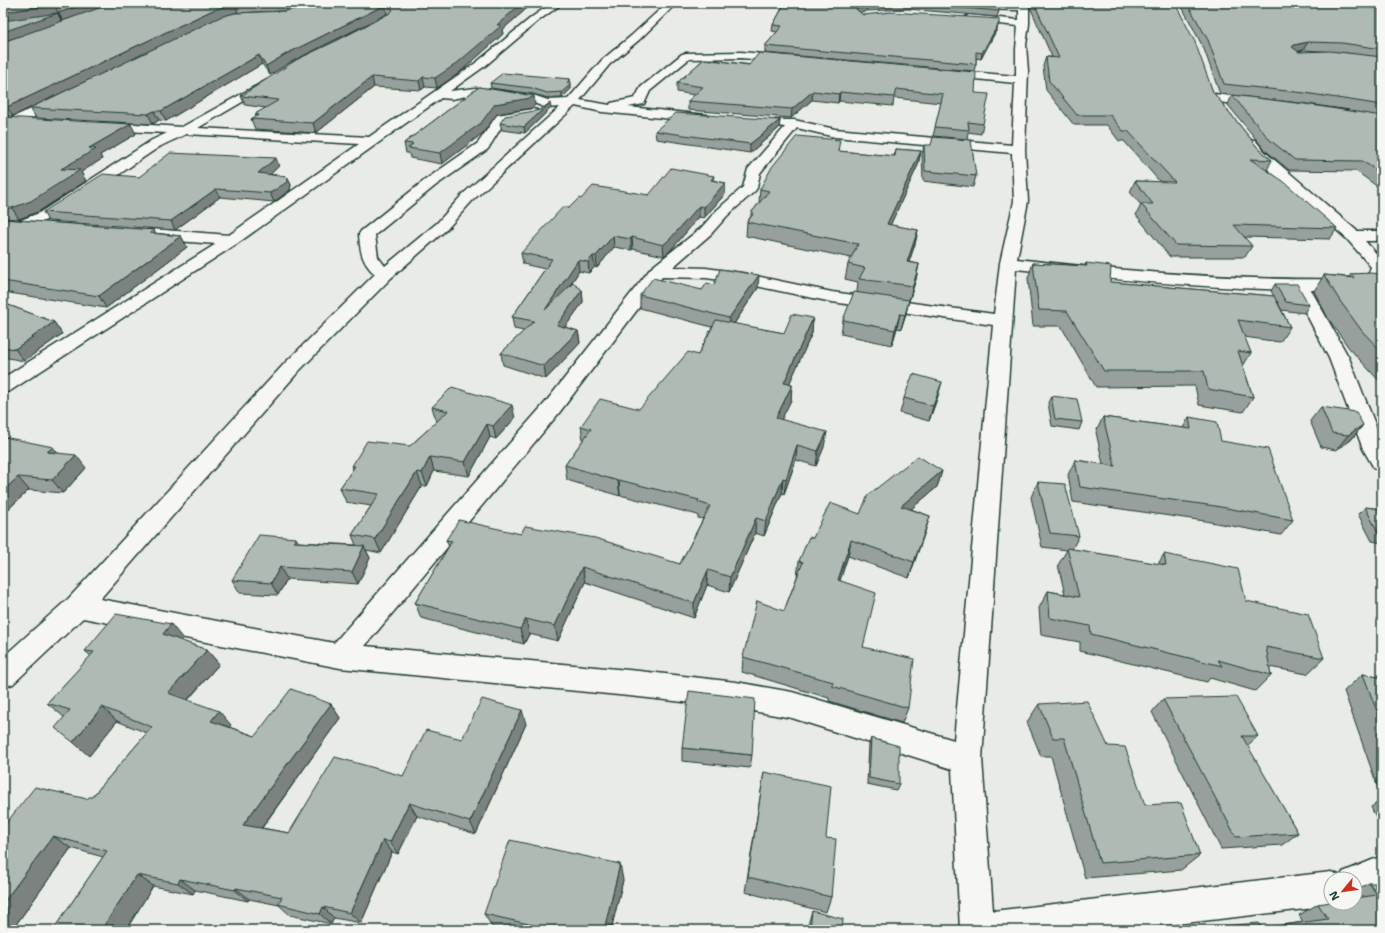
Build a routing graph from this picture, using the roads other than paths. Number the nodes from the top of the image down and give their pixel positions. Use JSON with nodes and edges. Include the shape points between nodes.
{"nodes":[{"id":1,"x":558,"y":3,"type":"edge"},
{"id":2,"x":672,"y":3,"type":"edge"},
{"id":3,"x":1024,"y":11,"type":"edge"},
{"id":4,"x":793,"y":60,"type":"edge"},
{"id":5,"x":932,"y":72,"type":"edge"},
{"id":6,"x":279,"y":75,"type":"edge"},
{"id":7,"x":1021,"y":80,"type":"junction"},
{"id":8,"x":72,"y":94,"type":"edge"},
{"id":9,"x":438,"y":94,"type":"junction"},
{"id":10,"x":572,"y":102,"type":"junction"},
{"id":11,"x":547,"y":104,"type":"junction"},
{"id":12,"x":1269,"y":104,"type":"edge"},
{"id":13,"x":602,"y":108,"type":"junction"},
{"id":14,"x":1228,"y":115,"type":"edge"},
{"id":15,"x":716,"y":119,"type":"edge"},
{"id":16,"x":9,"y":121,"type":"edge"},
{"id":17,"x":38,"y":122,"type":"edge"},
{"id":18,"x":770,"y":122,"type":"edge"},
{"id":19,"x":794,"y":124,"type":"junction"},
{"id":20,"x":91,"y":126,"type":"edge"},
{"id":21,"x":183,"y":131,"type":"junction"},
{"id":22,"x":1241,"y":132,"type":"edge"},
{"id":23,"x":371,"y":141,"type":"junction"},
{"id":24,"x":1018,"y":150,"type":"junction"},
{"id":25,"x":52,"y":227,"type":"edge"},
{"id":26,"x":138,"y":233,"type":"edge"},
{"id":27,"x":1353,"y":236,"type":"junction"},
{"id":28,"x":1382,"y":236,"type":"edge"},
{"id":29,"x":232,"y":240,"type":"junction"},
{"id":30,"x":1008,"y":263,"type":"junction"},
{"id":31,"x":657,"y":272,"type":"junction"},
{"id":32,"x":385,"y":274,"type":"junction"},
{"id":33,"x":1300,"y":285,"type":"junction"},
{"id":34,"x":1002,"y":321,"type":"junction"},
{"id":35,"x":3,"y":387,"type":"edge"},
{"id":36,"x":1382,"y":463,"type":"edge"},
{"id":37,"x":78,"y":606,"type":"junction"},
{"id":38,"x":340,"y":656,"type":"junction"},
{"id":39,"x":3,"y":675,"type":"edge"},
{"id":40,"x":967,"y":759,"type":"junction"},
{"id":41,"x":1382,"y":873,"type":"edge"},
{"id":42,"x":1363,"y":881,"type":"edge"},
{"id":43,"x":1323,"y":891,"type":"edge"},
{"id":44,"x":977,"y":930,"type":"edge"}],
"edges":[{"from":1,"to":9,"type":"street","via":[[481,64]]},
{"from":2,"to":10,"type":"street","via":[[606,62]]},
{"from":3,"to":3,"type":"street","via":[[958,12],[988,6]]},
{"from":3,"to":7,"type":"street"},
{"from":4,"to":13,"type":"street","via":[[741,55],[686,56],[645,89],[640,101]]},
{"from":5,"to":7,"type":"street"},
{"from":6,"to":21,"type":"street","via":[[246,97]]},
{"from":7,"to":24,"type":"street"},
{"from":8,"to":16,"type":"street"},
{"from":9,"to":11,"type":"street","via":[[452,95],[476,91],[533,99]]},
{"from":9,"to":23,"type":"street"},
{"from":10,"to":11,"type":"street"},
{"from":10,"to":13,"type":"street"},
{"from":10,"to":32,"type":"street","via":[[468,197],[442,226]]},
{"from":11,"to":32,"type":"street","via":[[537,112],[501,118],[483,146],[430,183],[367,234],[370,260]]},
{"from":12,"to":14,"type":"street","via":[[1213,95]]},
{"from":13,"to":15,"type":"street"},
{"from":16,"to":17,"type":"street"},
{"from":18,"to":19,"type":"street"},
{"from":19,"to":24,"type":"street","via":[[835,133]]},
{"from":19,"to":31,"type":"street","via":[[753,172],[750,188],[706,231]]},
{"from":20,"to":21,"type":"street"},
{"from":21,"to":23,"type":"street"},
{"from":21,"to":25,"type":"street","via":[[157,143],[44,216],[15,225]]},
{"from":22,"to":27,"type":"street","via":[[1259,154]]},
{"from":23,"to":29,"type":"street"},
{"from":24,"to":30,"type":"street","via":[[1021,201]]},
{"from":26,"to":29,"type":"street"},
{"from":27,"to":28,"type":"street"},
{"from":27,"to":33,"type":"street","via":[[1380,267],[1376,278],[1356,284]]},
{"from":29,"to":35,"type":"street"},
{"from":30,"to":33,"type":"street","via":[[1249,284]]},
{"from":30,"to":34,"type":"street"},
{"from":31,"to":34,"type":"street","via":[[706,273],[742,278],[832,298]]},
{"from":31,"to":38,"type":"street","via":[[552,408]]},
{"from":32,"to":37,"type":"street","via":[[292,367]]},
{"from":33,"to":36,"type":"street","via":[[1339,358],[1374,449]]},
{"from":34,"to":40,"type":"street"},
{"from":37,"to":38,"type":"street"},
{"from":37,"to":39,"type":"street"},
{"from":38,"to":40,"type":"street","via":[[736,695],[792,705]]},
{"from":40,"to":44,"type":"street"},
{"from":41,"to":42,"type":"street"},
{"from":43,"to":44,"type":"street"}]}
